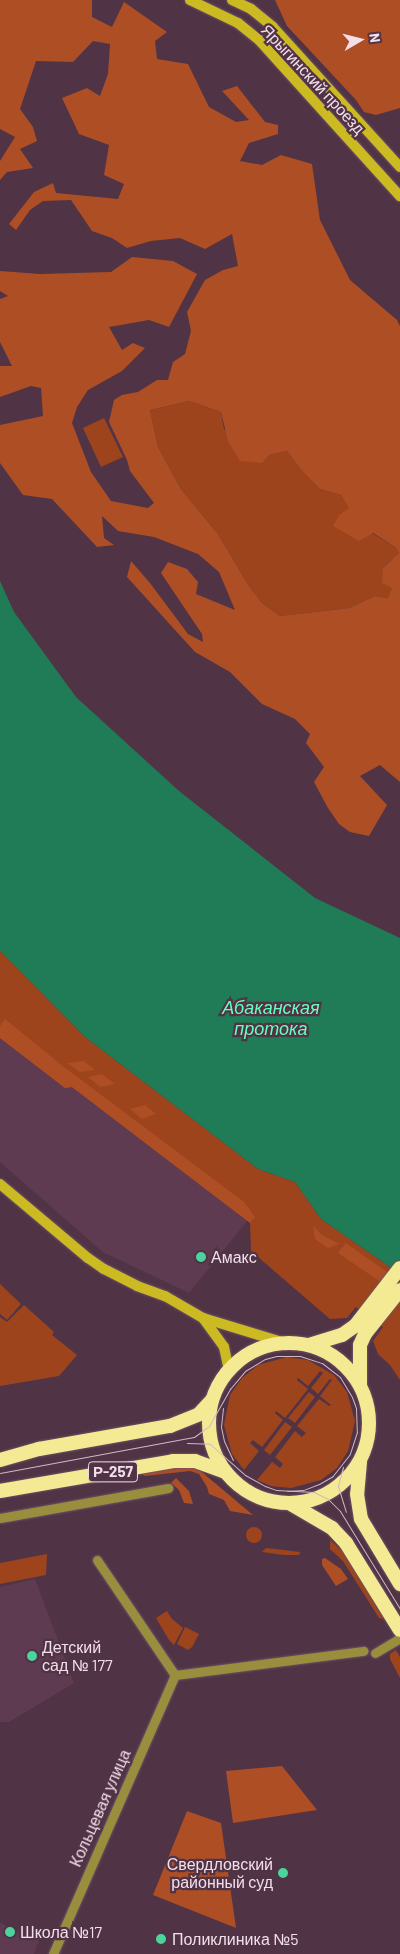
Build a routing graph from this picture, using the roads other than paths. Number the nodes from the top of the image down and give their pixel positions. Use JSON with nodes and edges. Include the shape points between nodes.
{"nodes":[{"id":1,"x":190,"y":0,"type":"edge"},
{"id":2,"x":232,"y":0,"type":"edge"},
{"id":3,"x":400,"y":168,"type":"edge"},
{"id":4,"x":400,"y":196,"type":"edge"},
{"id":5,"x":0,"y":1184,"type":"edge"},
{"id":6,"x":400,"y":1268,"type":"edge"},
{"id":7,"x":400,"y":1290,"type":"edge"},
{"id":8,"x":203,"y":1318,"type":"junction"},
{"id":9,"x":360,"y":1330,"type":"junction"},
{"id":10,"x":285,"y":1343,"type":"junction"},
{"id":11,"x":309,"y":1345,"type":"junction"},
{"id":12,"x":229,"y":1370,"type":"junction"},
{"id":13,"x":361,"y":1388,"type":"junction"},
{"id":14,"x":213,"y":1399,"type":"junction"},
{"id":15,"x":360,"y":1459,"type":"junction"},
{"id":16,"x":0,"y":1460,"type":"edge"},
{"id":17,"x":226,"y":1472,"type":"junction"},
{"id":18,"x":168,"y":1488,"type":"dead end"},
{"id":19,"x":0,"y":1491,"type":"edge"},
{"id":20,"x":289,"y":1503,"type":"junction"},
{"id":21,"x":0,"y":1518,"type":"edge"},
{"id":22,"x":97,"y":1560,"type":"dead end"},
{"id":23,"x":400,"y":1584,"type":"edge"},
{"id":24,"x":400,"y":1630,"type":"edge"},
{"id":25,"x":400,"y":1638,"type":"edge"},
{"id":26,"x":363,"y":1652,"type":"dead end"},
{"id":27,"x":375,"y":1653,"type":"dead end"},
{"id":28,"x":175,"y":1675,"type":"junction"},
{"id":29,"x":53,"y":1954,"type":"edge"}],
"edges":[{"from":1,"to":4,"type":"main road","name":"Ярыгинский проезд","via":[[238,23],[258,39]]},
{"from":2,"to":3,"type":"main road","name":"Ярыгинский проезд","via":[[251,9],[273,27]]},
{"from":5,"to":8,"type":"main road","via":[[88,1258]]},
{"from":6,"to":9,"type":"highway"},
{"from":7,"to":9,"type":"highway"},
{"from":8,"to":10,"type":"main road"},
{"from":8,"to":12,"type":"main road","via":[[224,1347]]},
{"from":9,"to":11,"type":"highway"},
{"from":9,"to":13,"type":"highway"},
{"from":10,"to":11,"type":"highway","number":"Р-257"},
{"from":10,"to":12,"type":"highway","number":"Р-257","via":[[250,1353]]},
{"from":11,"to":13,"type":"highway","number":"Р-257","via":[[345,1366]]},
{"from":12,"to":14,"type":"highway","number":"Р-257"},
{"from":13,"to":15,"type":"highway","number":"Р-257","via":[[369,1422]]},
{"from":14,"to":16,"type":"highway","number":"Р-257","via":[[199,1414],[170,1426],[39,1449]]},
{"from":14,"to":17,"type":"highway","number":"Р-257","via":[[210,1437]]},
{"from":15,"to":20,"type":"highway","number":"Р-257","via":[[348,1477],[331,1491],[310,1500]]},
{"from":15,"to":23,"type":"highway","via":[[356,1494],[361,1519]]},
{"from":17,"to":19,"type":"highway","number":"Р-257","via":[[195,1461],[173,1461]]},
{"from":17,"to":20,"type":"highway","number":"Р-257","via":[[246,1490],[260,1497]]},
{"from":18,"to":21,"type":"street"},
{"from":20,"to":24,"type":"highway","via":[[332,1528],[346,1542]]},
{"from":22,"to":28,"type":"street"},
{"from":25,"to":27,"type":"street"},
{"from":26,"to":28,"type":"street"},
{"from":28,"to":29,"type":"street","name":"Кольцевая улица"}]}
